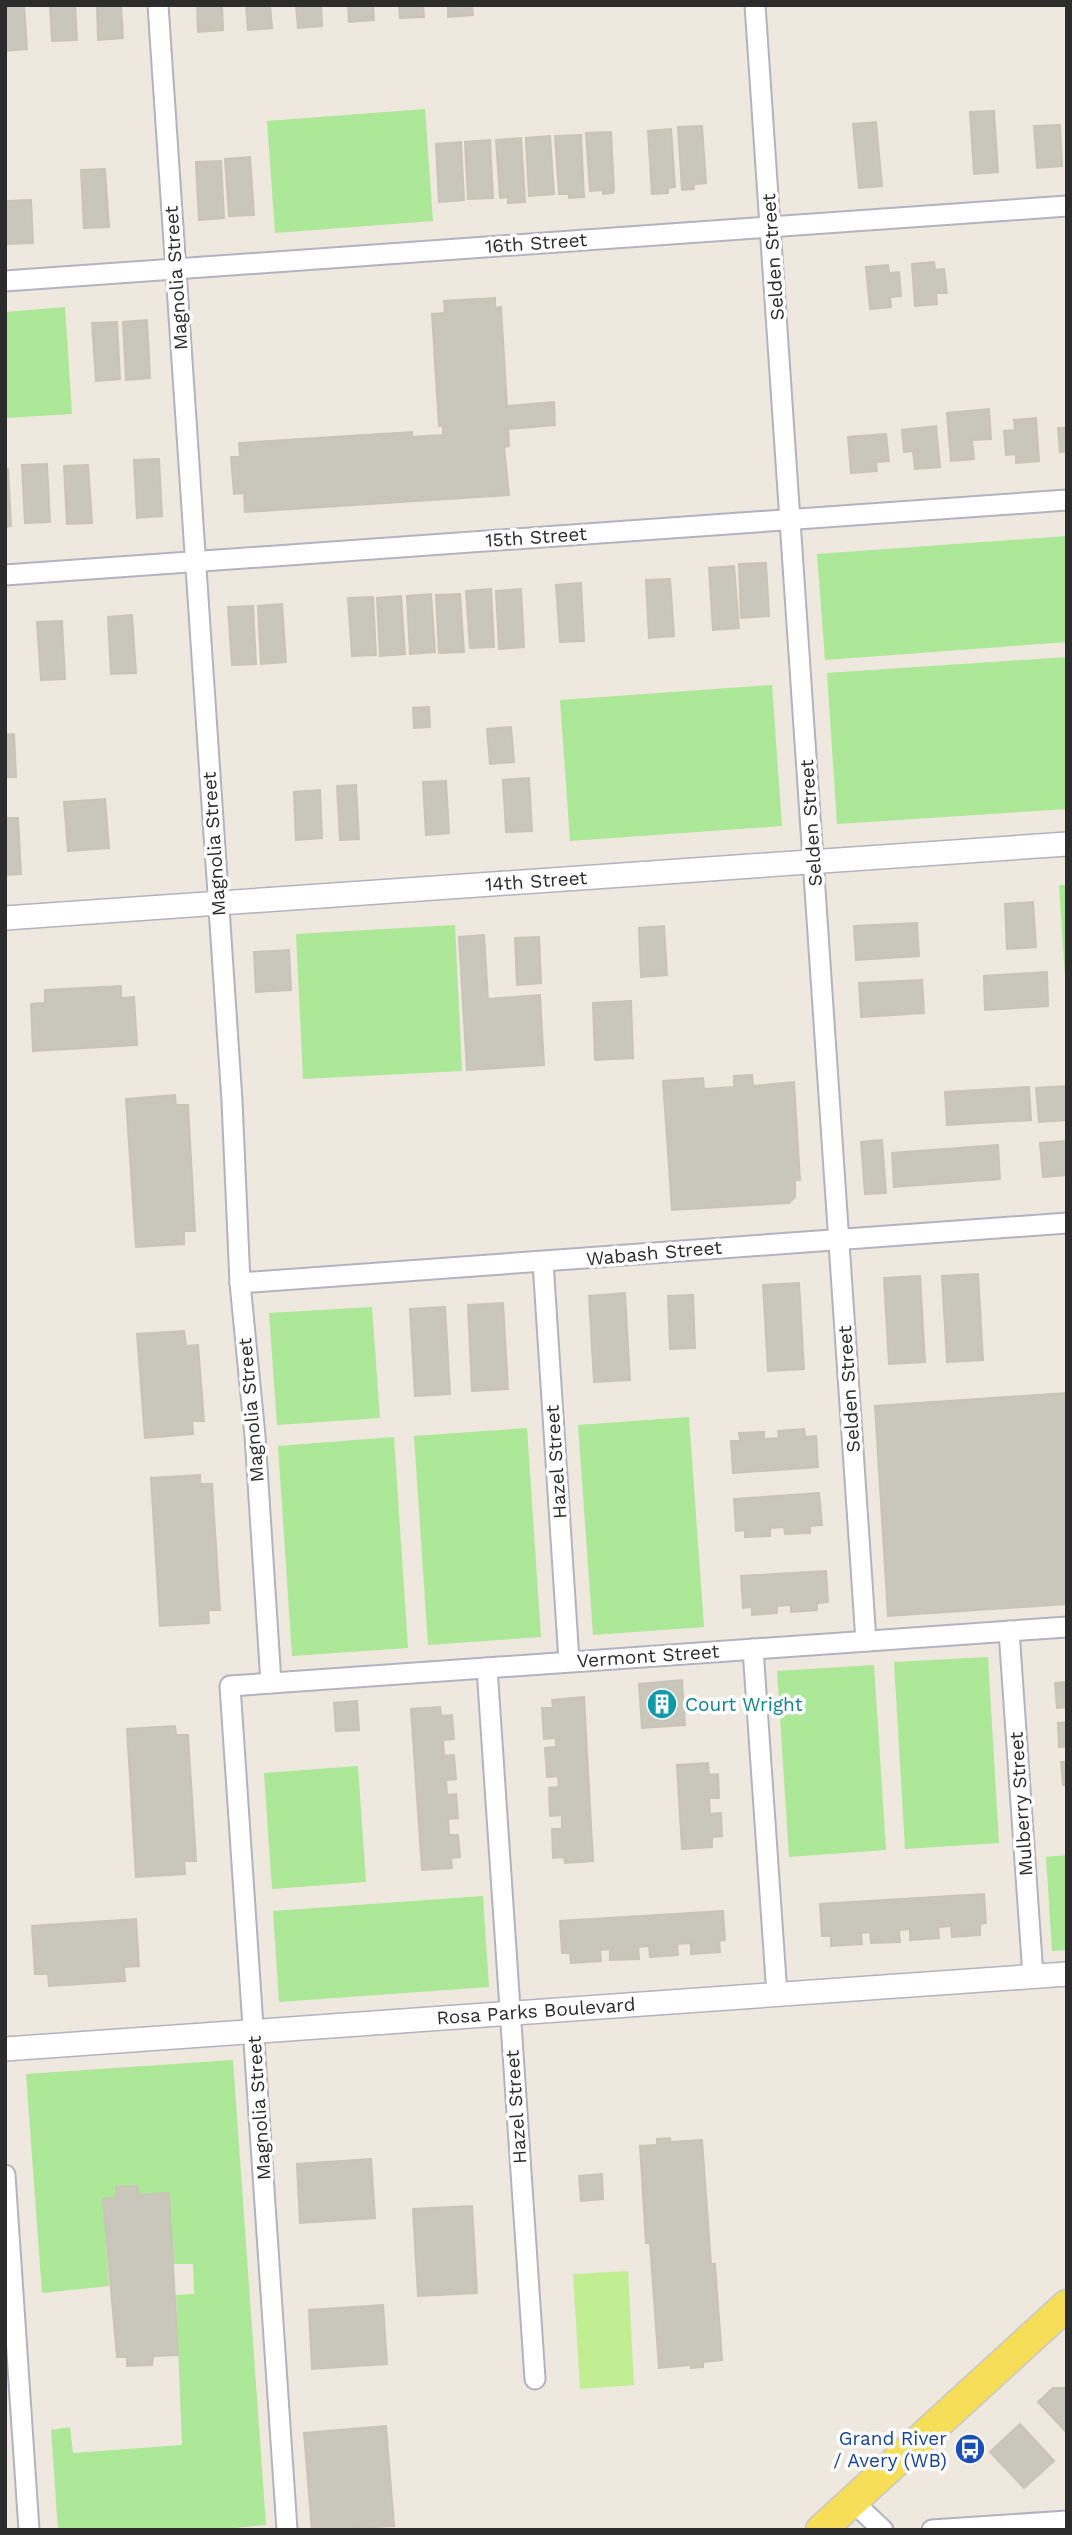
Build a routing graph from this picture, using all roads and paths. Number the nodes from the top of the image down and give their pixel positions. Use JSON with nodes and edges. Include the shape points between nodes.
{"nodes":[{"id":1,"x":158,"y":5,"type":"edge"},
{"id":2,"x":755,"y":5,"type":"edge"},
{"id":3,"x":1067,"y":206,"type":"edge"},
{"id":4,"x":771,"y":227,"type":"junction"},
{"id":5,"x":176,"y":269,"type":"junction"},
{"id":6,"x":5,"y":281,"type":"edge"},
{"id":7,"x":1067,"y":500,"type":"edge"},
{"id":8,"x":790,"y":520,"type":"junction"},
{"id":9,"x":195,"y":561,"type":"junction"},
{"id":10,"x":5,"y":575,"type":"edge"},
{"id":11,"x":1067,"y":844,"type":"edge"},
{"id":12,"x":814,"y":862,"type":"junction"},
{"id":13,"x":218,"y":903,"type":"junction"},
{"id":14,"x":5,"y":918,"type":"edge"},
{"id":15,"x":1067,"y":1223,"type":"edge"},
{"id":16,"x":839,"y":1239,"type":"junction"},
{"id":17,"x":543,"y":1262,"type":"junction"},
{"id":18,"x":240,"y":1283,"type":"junction"},
{"id":19,"x":1067,"y":1627,"type":"edge"},
{"id":20,"x":1009,"y":1631,"type":"junction"},
{"id":21,"x":866,"y":1641,"type":"junction"},
{"id":22,"x":753,"y":1649,"type":"junction"},
{"id":23,"x":569,"y":1661,"type":"junction"},
{"id":24,"x":487,"y":1668,"type":"junction"},
{"id":25,"x":271,"y":1683,"type":"junction"},
{"id":26,"x":230,"y":1686,"type":"joint"},
{"id":27,"x":1067,"y":1974,"type":"edge"},
{"id":28,"x":1033,"y":1976,"type":"junction"},
{"id":29,"x":777,"y":1995,"type":"junction"},
{"id":30,"x":510,"y":2013,"type":"junction"},
{"id":31,"x":254,"y":2031,"type":"junction"},
{"id":32,"x":5,"y":2049,"type":"edge"},
{"id":33,"x":5,"y":2175,"type":"edge"},
{"id":34,"x":1067,"y":2305,"type":"edge"},
{"id":35,"x":535,"y":2379,"type":"dead end"},
{"id":36,"x":14,"y":2420,"type":"edge"},
{"id":37,"x":852,"y":2501,"type":"junction"},
{"id":38,"x":1067,"y":2521,"type":"edge"},
{"id":39,"x":29,"y":2530,"type":"edge"},
{"id":40,"x":287,"y":2530,"type":"edge"},
{"id":41,"x":821,"y":2530,"type":"edge"},
{"id":42,"x":883,"y":2530,"type":"edge"},
{"id":43,"x":932,"y":2530,"type":"edge"}],
"edges":[{"from":1,"to":5,"type":"street","name":"Magnolia Street"},
{"from":2,"to":4,"type":"street","name":"Selden Street"},
{"from":3,"to":4,"type":"street","name":"16th Street"},
{"from":4,"to":5,"type":"street","name":"16th Street"},
{"from":4,"to":8,"type":"street","name":"Selden Street"},
{"from":5,"to":6,"type":"street","name":"16th Street"},
{"from":5,"to":9,"type":"street","name":"Magnolia Street"},
{"from":7,"to":8,"type":"street","name":"15th Street"},
{"from":8,"to":9,"type":"street","name":"15th Street"},
{"from":8,"to":12,"type":"street","name":"Selden Street"},
{"from":9,"to":10,"type":"street","name":"15th Street"},
{"from":9,"to":13,"type":"street","name":"Magnolia Street"},
{"from":11,"to":12,"type":"street","name":"14th Street"},
{"from":12,"to":13,"type":"street","name":"14th Street"},
{"from":12,"to":16,"type":"street","name":"Selden Street"},
{"from":13,"to":14,"type":"street","name":"14th Street"},
{"from":13,"to":18,"type":"street","name":"Magnolia Street"},
{"from":15,"to":16,"type":"street","name":"Wabash Street"},
{"from":16,"to":17,"type":"street","name":"Wabash Street"},
{"from":16,"to":21,"type":"street","name":"Selden Street"},
{"from":17,"to":18,"type":"street","name":"Wabash Street"},
{"from":17,"to":23,"type":"street","name":"Hazel Street"},
{"from":18,"to":25,"type":"street","name":"Magnolia Street"},
{"from":19,"to":20,"type":"street","name":"Vermont Street"},
{"from":20,"to":21,"type":"street","name":"Vermont Street"},
{"from":20,"to":28,"type":"street","name":"Mulberry Street"},
{"from":21,"to":22,"type":"street","name":"Vermont Street"},
{"from":22,"to":23,"type":"street","name":"Vermont Street"},
{"from":22,"to":29,"type":"street"},
{"from":23,"to":24,"type":"street","name":"Vermont Street"},
{"from":24,"to":25,"type":"street","name":"Vermont Street"},
{"from":24,"to":30,"type":"street","name":"Hazel Street"},
{"from":25,"to":26,"type":"street","name":"Vermont Street"},
{"from":26,"to":31,"type":"street","name":"Magnolia Street"},
{"from":27,"to":28,"type":"street","name":"Rosa Parks Boulevard"},
{"from":28,"to":29,"type":"street","name":"Rosa Parks Boulevard"},
{"from":29,"to":30,"type":"street","name":"Rosa Parks Boulevard"},
{"from":30,"to":31,"type":"street","name":"Rosa Parks Boulevard"},
{"from":30,"to":35,"type":"street","name":"Hazel Street"},
{"from":31,"to":32,"type":"street","name":"Rosa Parks Boulevard"},
{"from":31,"to":40,"type":"street","name":"Magnolia Street"},
{"from":33,"to":36,"type":"street"},
{"from":34,"to":37,"type":"main road"},
{"from":36,"to":39,"type":"street"},
{"from":37,"to":41,"type":"main road"},
{"from":37,"to":42,"type":"street"},
{"from":38,"to":43,"type":"street"}]}
